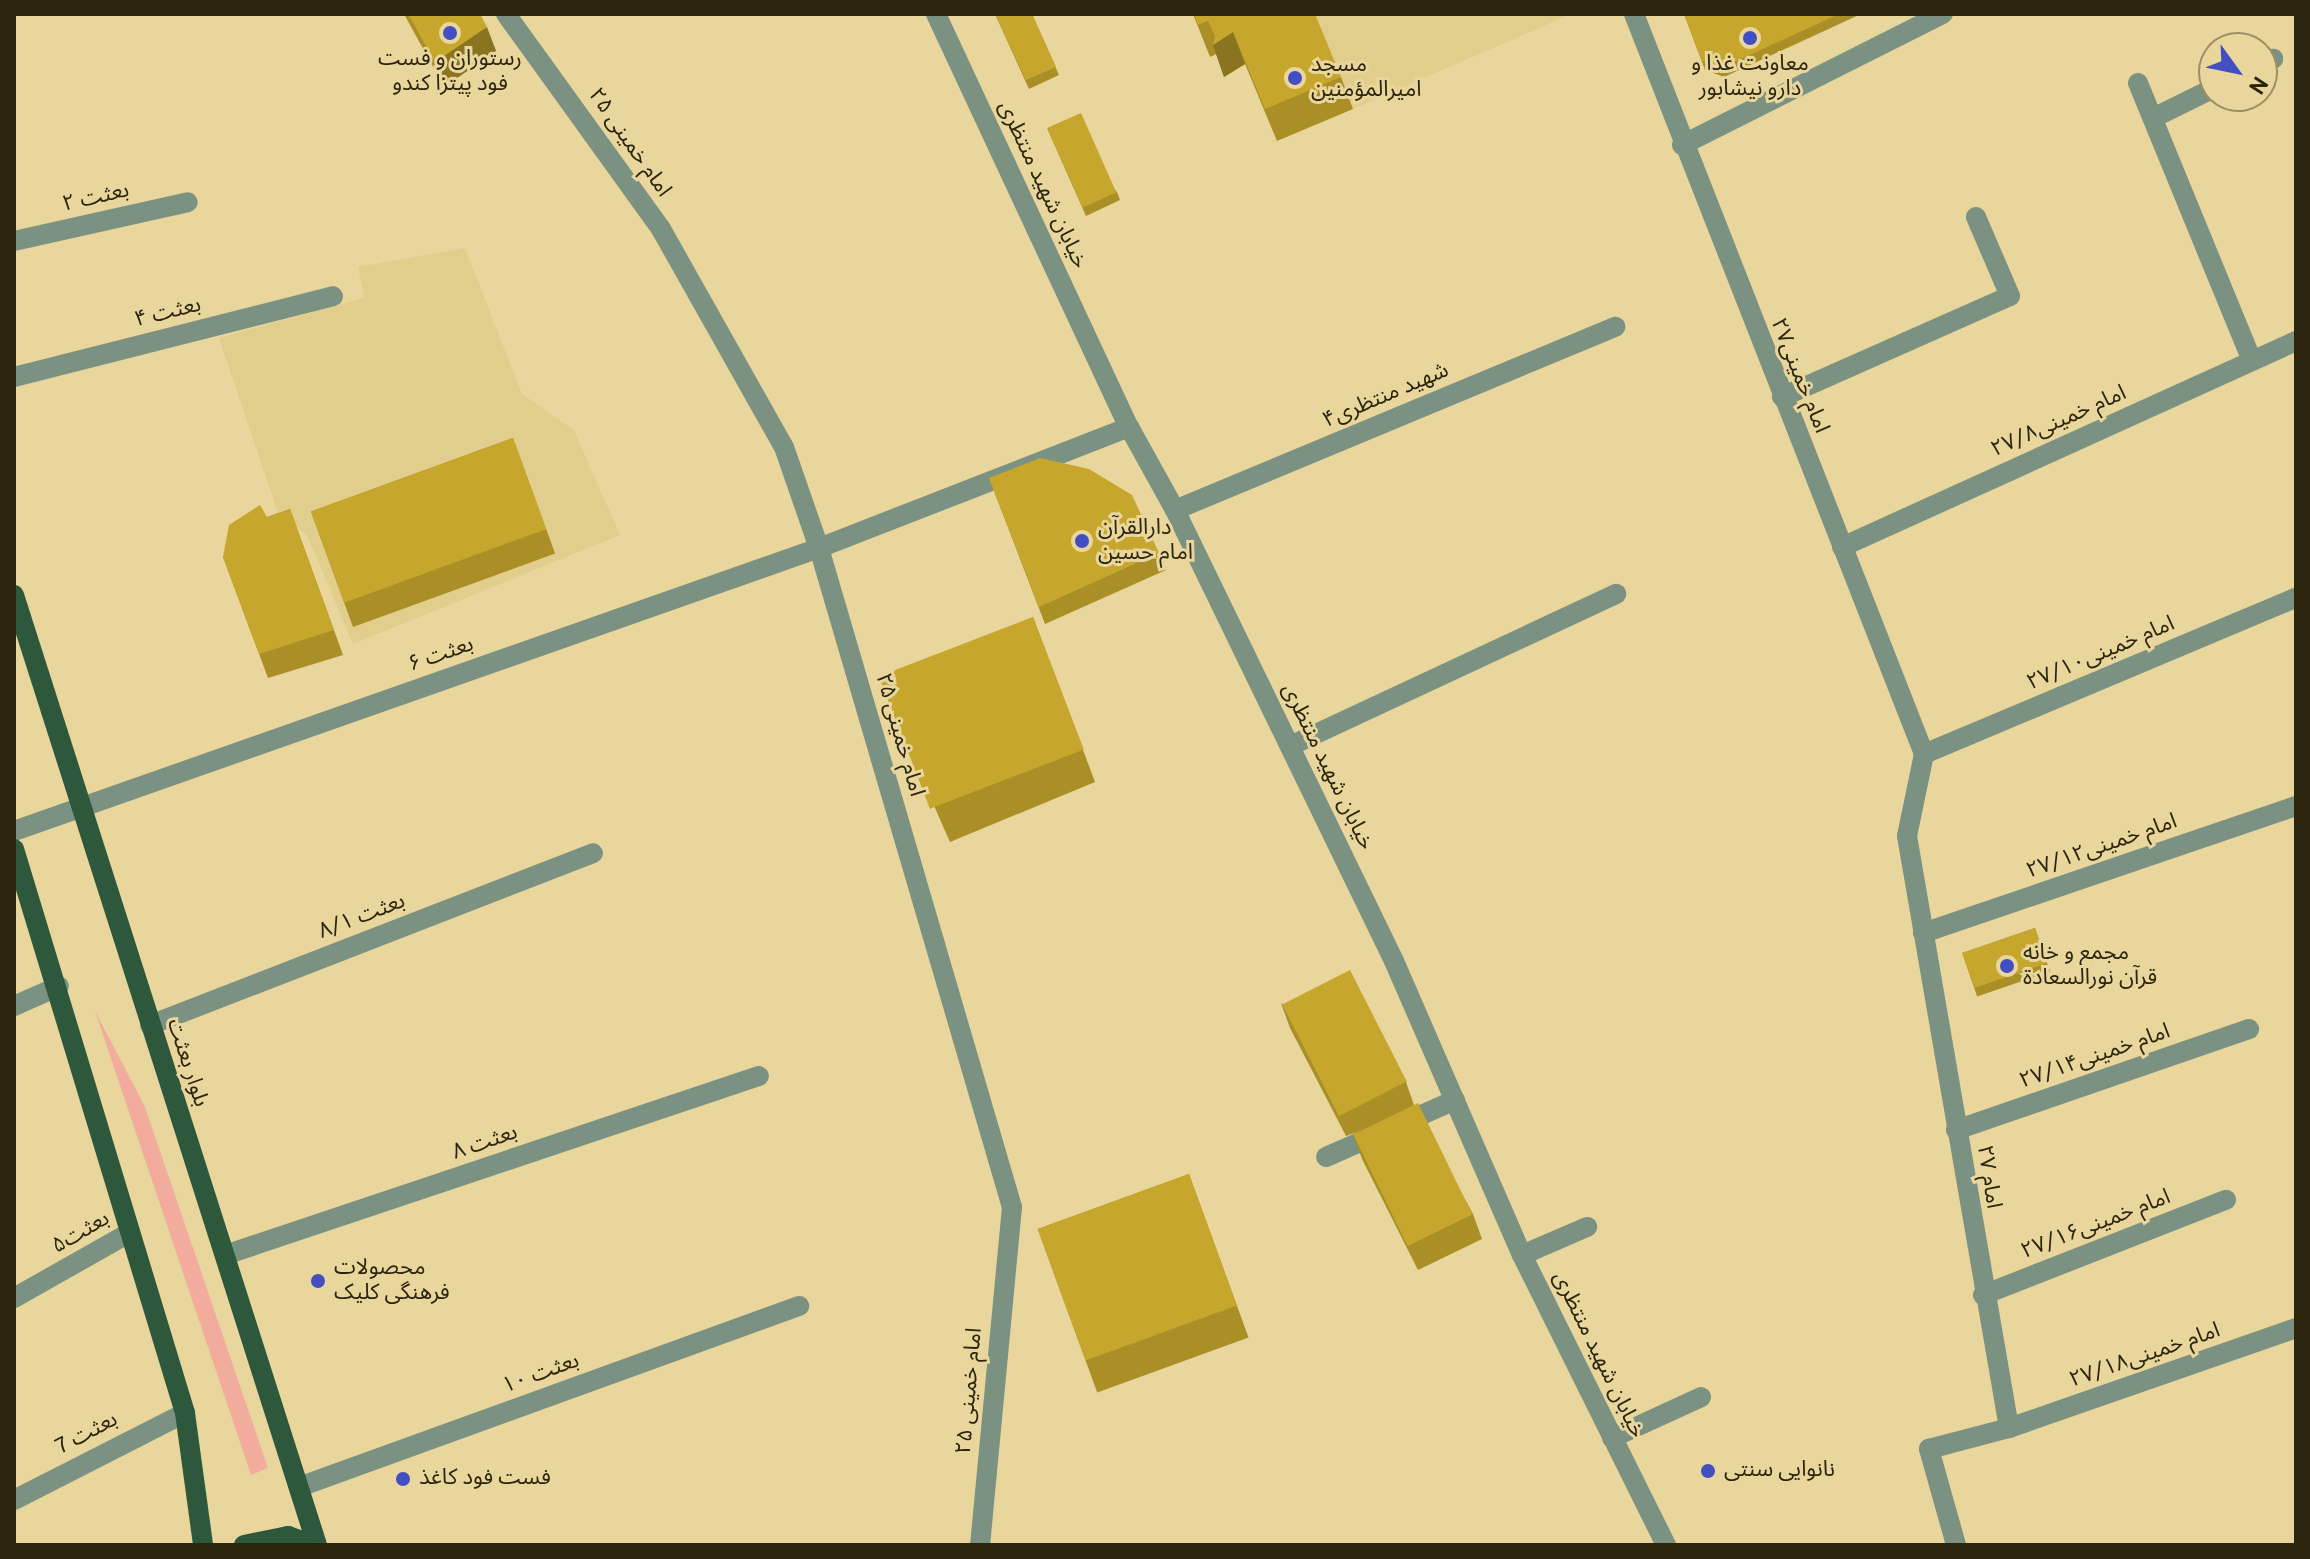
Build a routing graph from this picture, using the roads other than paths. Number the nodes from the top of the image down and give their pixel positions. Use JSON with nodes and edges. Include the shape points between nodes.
{"nodes":[{"id":1,"x":506,"y":14,"type":"edge"},
{"id":2,"x":936,"y":14,"type":"edge"},
{"id":3,"x":1634,"y":14,"type":"edge"},
{"id":4,"x":1943,"y":14,"type":"edge"},
{"id":5,"x":2138,"y":83,"type":"dead end"},
{"id":6,"x":2198,"y":96,"type":"edge"},
{"id":7,"x":2153,"y":118,"type":"junction"},
{"id":8,"x":1682,"y":145,"type":"junction"},
{"id":9,"x":188,"y":202,"type":"dead end"},
{"id":10,"x":1976,"y":217,"type":"dead end"},
{"id":11,"x":14,"y":241,"type":"edge"},
{"id":12,"x":333,"y":296,"type":"dead end"},
{"id":13,"x":1615,"y":327,"type":"dead end"},
{"id":14,"x":2296,"y":341,"type":"edge"},
{"id":15,"x":2252,"y":361,"type":"junction"},
{"id":16,"x":14,"y":377,"type":"edge"},
{"id":17,"x":1782,"y":397,"type":"junction"},
{"id":18,"x":1129,"y":427,"type":"junction"},
{"id":19,"x":1175,"y":510,"type":"junction"},
{"id":20,"x":1842,"y":547,"type":"junction"},
{"id":21,"x":819,"y":548,"type":"junction"},
{"id":22,"x":1616,"y":594,"type":"dead end"},
{"id":23,"x":14,"y":595,"type":"edge"},
{"id":24,"x":2296,"y":598,"type":"edge"},
{"id":25,"x":1290,"y":746,"type":"junction"},
{"id":26,"x":1924,"y":754,"type":"junction"},
{"id":27,"x":2296,"y":806,"type":"edge"},
{"id":28,"x":79,"y":808,"type":"junction"},
{"id":29,"x":14,"y":831,"type":"edge"},
{"id":30,"x":14,"y":849,"type":"edge"},
{"id":31,"x":593,"y":853,"type":"dead end"},
{"id":32,"x":1923,"y":933,"type":"junction"},
{"id":33,"x":59,"y":986,"type":"junction"},
{"id":34,"x":14,"y":1006,"type":"edge"},
{"id":35,"x":150,"y":1025,"type":"junction"},
{"id":36,"x":2249,"y":1029,"type":"dead end"},
{"id":37,"x":759,"y":1076,"type":"dead end"},
{"id":38,"x":1455,"y":1100,"type":"junction"},
{"id":39,"x":1956,"y":1130,"type":"junction"},
{"id":40,"x":1326,"y":1157,"type":"dead end"},
{"id":41,"x":2226,"y":1200,"type":"dead end"},
{"id":42,"x":1587,"y":1227,"type":"dead end"},
{"id":43,"x":129,"y":1233,"type":"junction"},
{"id":44,"x":225,"y":1255,"type":"junction"},
{"id":45,"x":1522,"y":1255,"type":"junction"},
{"id":46,"x":1983,"y":1295,"type":"junction"},
{"id":47,"x":14,"y":1298,"type":"edge"},
{"id":48,"x":799,"y":1306,"type":"dead end"},
{"id":49,"x":2296,"y":1328,"type":"edge"},
{"id":50,"x":1701,"y":1397,"type":"dead end"},
{"id":51,"x":185,"y":1413,"type":"junction"},
{"id":52,"x":2009,"y":1428,"type":"junction"},
{"id":53,"x":1612,"y":1438,"type":"junction"},
{"id":54,"x":299,"y":1487,"type":"junction"},
{"id":55,"x":14,"y":1500,"type":"edge"},
{"id":56,"x":203,"y":1545,"type":"edge"},
{"id":57,"x":244,"y":1545,"type":"edge"},
{"id":58,"x":315,"y":1545,"type":"edge"},
{"id":59,"x":980,"y":1545,"type":"edge"},
{"id":60,"x":1666,"y":1545,"type":"edge"},
{"id":61,"x":1956,"y":1545,"type":"edge"}],
"edges":[{"from":1,"to":21,"type":"street","name":"امام خمینی ۲۵","via":[[661,229],[784,447]]},
{"from":2,"to":18,"type":"street","name":"خیابان شهید منتظری"},
{"from":3,"to":8,"type":"street","name":"امام خمینی۲۷"},
{"from":4,"to":8,"type":"street"},
{"from":5,"to":7,"type":"street"},
{"from":6,"to":7,"type":"street"},
{"from":7,"to":15,"type":"street"},
{"from":8,"to":17,"type":"street","name":"امام خمینی۲۷"},
{"from":9,"to":11,"type":"street","name":"بعثت ۲"},
{"from":10,"to":17,"type":"street","via":[[2010,296]]},
{"from":12,"to":16,"type":"street","name":"بعثت ۴"},
{"from":13,"to":19,"type":"street","name":"شهید منتظری۴"},
{"from":14,"to":15,"type":"street","name":"امام خمینی۲۷/۸"},
{"from":15,"to":20,"type":"street","name":"امام خمینی۲۷/۸"},
{"from":17,"to":20,"type":"street","name":"امام خمینی۲۷"},
{"from":18,"to":19,"type":"street","name":"خیابان شهید منتظری"},
{"from":18,"to":21,"type":"street","name":"بعثت ۶"},
{"from":19,"to":25,"type":"street","name":"خیابان شهید منتظری"},
{"from":20,"to":26,"type":"street","name":"امام خمینی۲۷"},
{"from":21,"to":28,"type":"street","name":"بعثت ۶"},
{"from":21,"to":59,"type":"street","name":"امام خمینی ۲۵","via":[[1012,1207]]},
{"from":22,"to":25,"type":"street"},
{"from":23,"to":28,"type":"main road","name":"بلوار بعثت"},
{"from":24,"to":26,"type":"street","name":"امام خمینی۲۷/۱۰"},
{"from":25,"to":38,"type":"street","name":"خیابان شهید منتظری"},
{"from":26,"to":32,"type":"street","name":"امام ۲۷","via":[[1907,836]]},
{"from":27,"to":32,"type":"street","name":"امام خمینی۲۷/۱۲"},
{"from":28,"to":29,"type":"street","name":"بعثت ۶"},
{"from":28,"to":35,"type":"main road","name":"بلوار بعثت"},
{"from":30,"to":33,"type":"main road"},
{"from":31,"to":35,"type":"street","name":"بعثت ۸/۱"},
{"from":32,"to":39,"type":"street","name":"امام ۲۷"},
{"from":33,"to":34,"type":"street"},
{"from":33,"to":43,"type":"main road"},
{"from":35,"to":44,"type":"main road","name":"بلوار بعثت"},
{"from":36,"to":39,"type":"street","name":"امام خمینی۲۷/۱۴"},
{"from":37,"to":44,"type":"street","name":"بعثت ۸"},
{"from":38,"to":40,"type":"street"},
{"from":38,"to":45,"type":"street","name":"خیابان شهید منتظری"},
{"from":39,"to":46,"type":"street","name":"امام ۲۷"},
{"from":41,"to":46,"type":"street","name":"امام خمینی۲۷/۱۶"},
{"from":42,"to":45,"type":"street"},
{"from":43,"to":47,"type":"street","name":"بعثت۵"},
{"from":43,"to":51,"type":"main road"},
{"from":44,"to":54,"type":"main road","name":"بلوار بعثت"},
{"from":45,"to":53,"type":"street","name":"خیابان شهید منتظری"},
{"from":46,"to":52,"type":"street","name":"امام ۲۷"},
{"from":48,"to":54,"type":"street","name":"بعثت ۱۰"},
{"from":49,"to":52,"type":"street","name":"امام خمینی۲۷/۱۸"},
{"from":50,"to":53,"type":"street"},
{"from":51,"to":55,"type":"street","name":"بعثت 7"},
{"from":51,"to":56,"type":"main road"},
{"from":52,"to":61,"type":"street","via":[[1929,1449]]},
{"from":53,"to":60,"type":"street","name":"خیابان شهید منتظری"},
{"from":54,"to":58,"type":"main road","name":"بلوار بعثت"},
{"from":57,"to":58,"type":"main road","via":[[288,1536]]}]}
